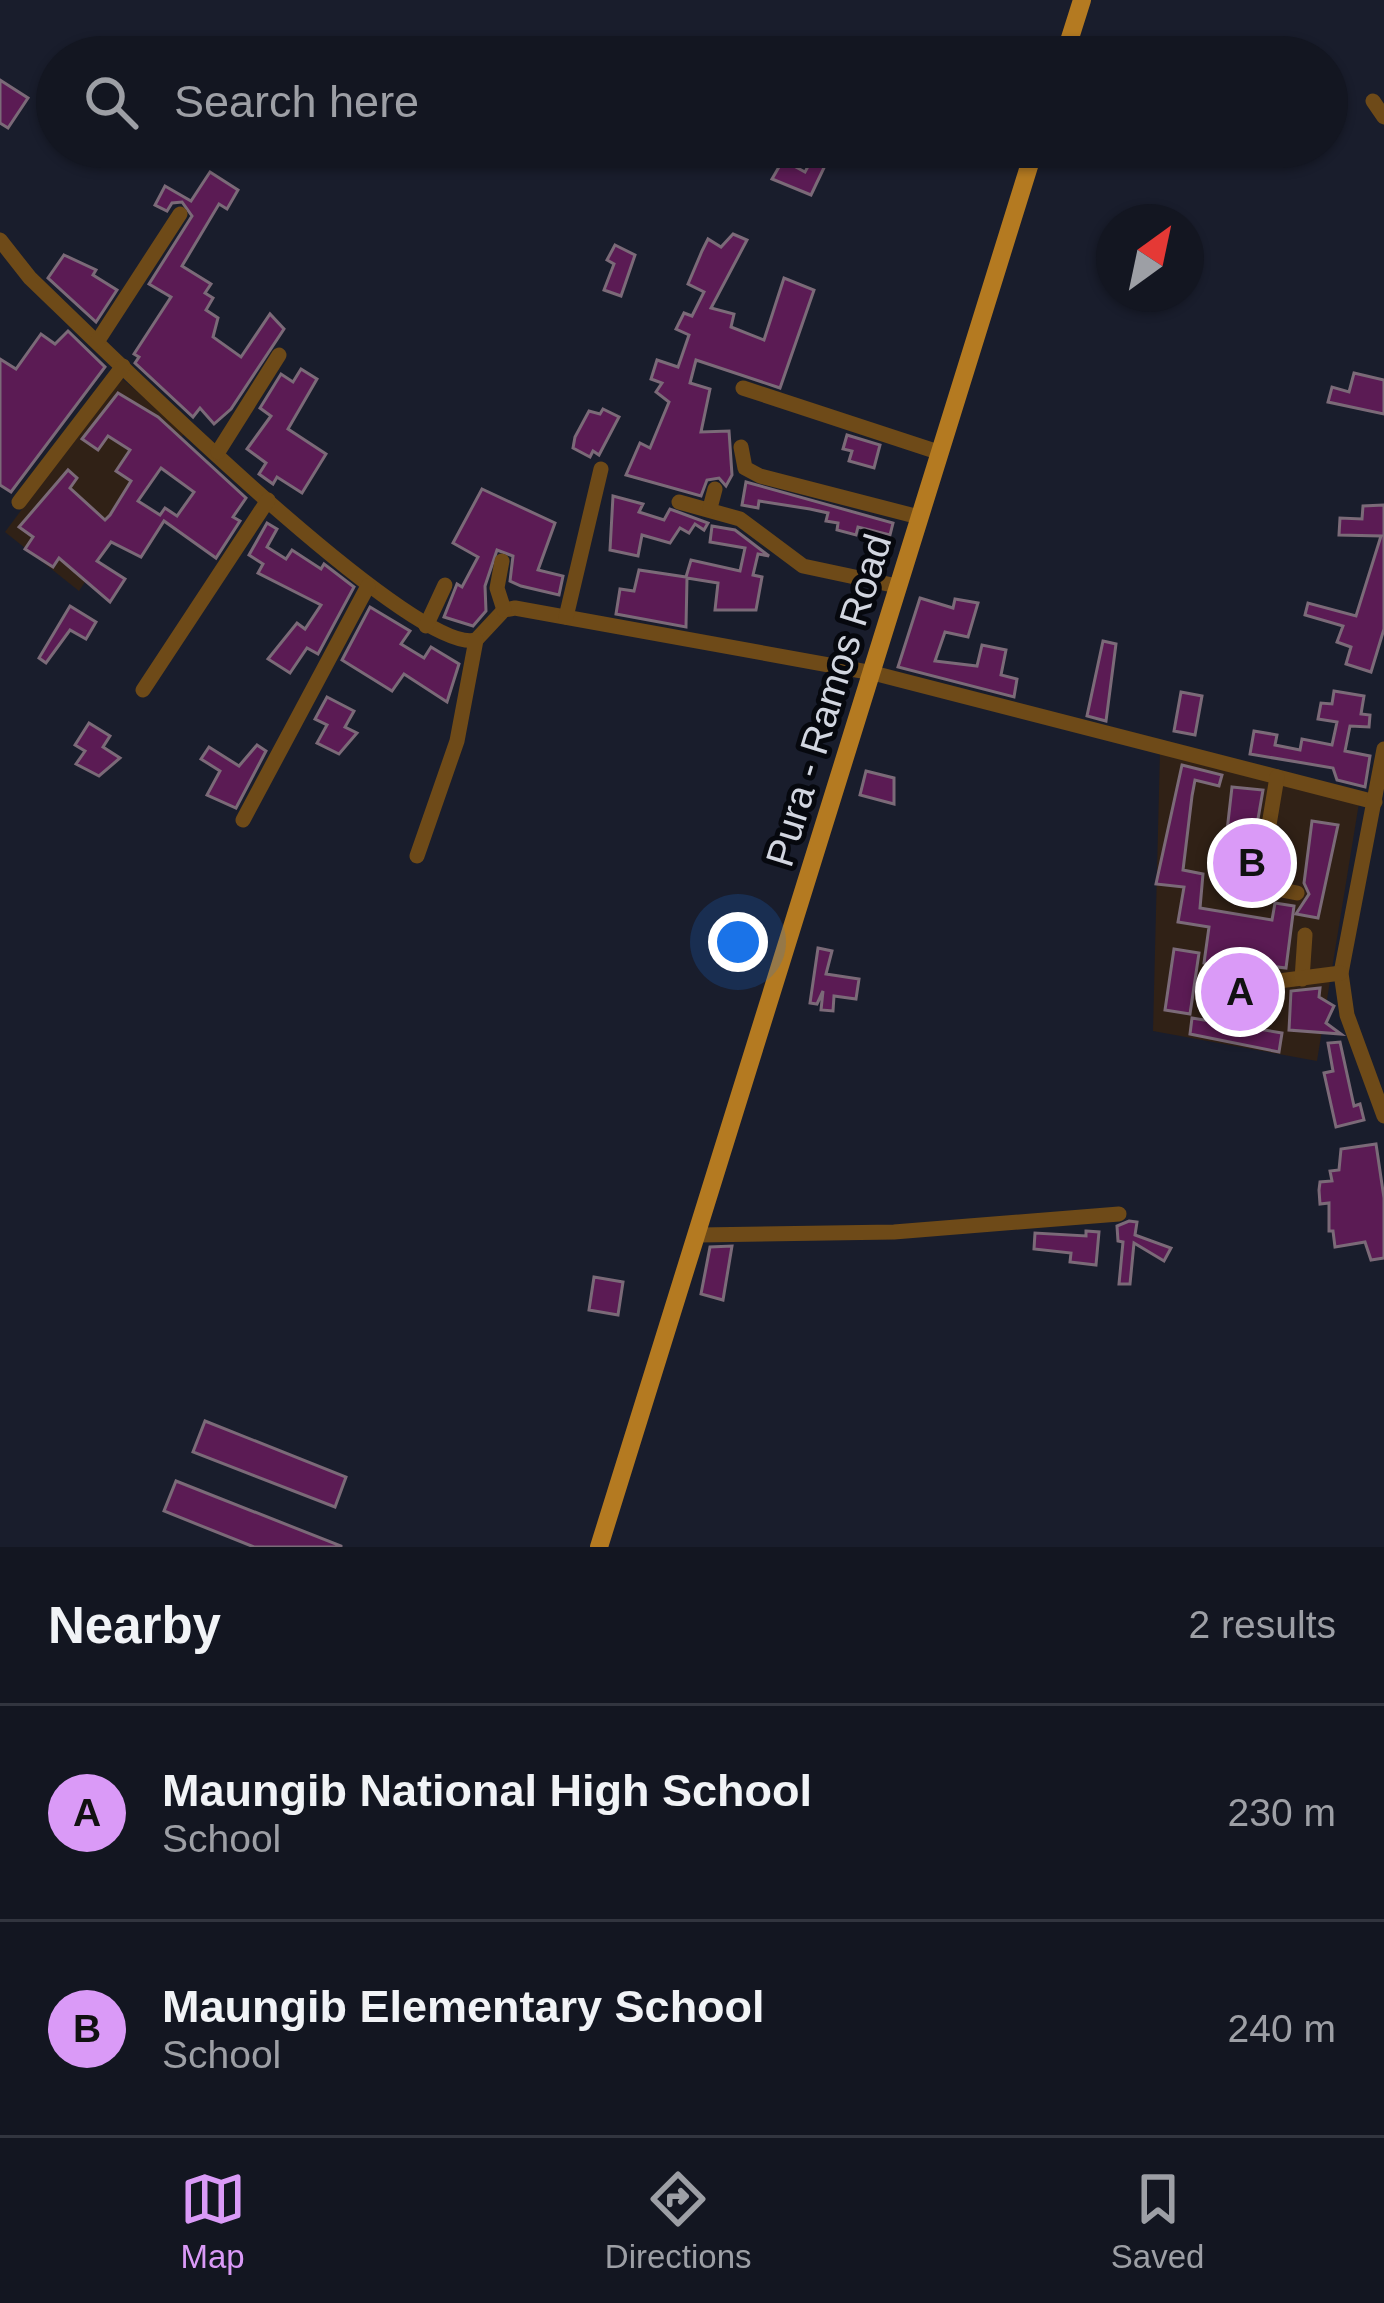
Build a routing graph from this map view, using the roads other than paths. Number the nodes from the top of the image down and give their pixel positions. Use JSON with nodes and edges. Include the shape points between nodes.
{"nodes":[{"id":1,"x":1082,"y":0,"type":"edge"},
{"id":2,"x":1071,"y":36,"type":"edge"},
{"id":3,"x":1372,"y":101,"type":"dead end"},
{"id":4,"x":1384,"y":118,"type":"edge"},
{"id":5,"x":1028,"y":168,"type":"edge"},
{"id":6,"x":180,"y":214,"type":"dead end"},
{"id":7,"x":0,"y":242,"type":"edge"},
{"id":8,"x":97,"y":342,"type":"junction"},
{"id":9,"x":278,"y":355,"type":"dead end"},
{"id":10,"x":123,"y":366,"type":"junction"},
{"id":11,"x":743,"y":388,"type":"dead end"},
{"id":12,"x":741,"y":447,"type":"dead end"},
{"id":13,"x":218,"y":452,"type":"junction"},
{"id":14,"x":938,"y":452,"type":"junction"},
{"id":15,"x":601,"y":469,"type":"dead end"},
{"id":16,"x":715,"y":489,"type":"dead end"},
{"id":17,"x":268,"y":500,"type":"junction"},
{"id":18,"x":19,"y":502,"type":"dead end"},
{"id":19,"x":679,"y":502,"type":"dead end"},
{"id":20,"x":710,"y":508,"type":"junction"},
{"id":21,"x":919,"y":517,"type":"junction"},
{"id":22,"x":502,"y":561,"type":"dead end"},
{"id":23,"x":368,"y":586,"type":"junction"},
{"id":24,"x":445,"y":586,"type":"dead end"},
{"id":25,"x":897,"y":586,"type":"junction"},
{"id":26,"x":503,"y":610,"type":"junction"},
{"id":27,"x":566,"y":617,"type":"junction"},
{"id":28,"x":426,"y":626,"type":"junction"},
{"id":29,"x":476,"y":640,"type":"junction"},
{"id":30,"x":873,"y":674,"type":"junction"},
{"id":31,"x":143,"y":690,"type":"dead end"},
{"id":32,"x":1384,"y":749,"type":"edge"},
{"id":33,"x":1276,"y":777,"type":"junction"},
{"id":34,"x":1375,"y":802,"type":"junction"},
{"id":35,"x":243,"y":820,"type":"dead end"},
{"id":36,"x":417,"y":856,"type":"dead end"},
{"id":37,"x":1218,"y":877,"type":"dead end"},
{"id":38,"x":1259,"y":885,"type":"junction"},
{"id":39,"x":1297,"y":893,"type":"dead end"},
{"id":40,"x":1304,"y":935,"type":"dead end"},
{"id":41,"x":1341,"y":973,"type":"junction"},
{"id":42,"x":1302,"y":979,"type":"junction"},
{"id":43,"x":1208,"y":990,"type":"dead end"},
{"id":44,"x":1384,"y":1116,"type":"edge"},
{"id":45,"x":1119,"y":1214,"type":"dead end"},
{"id":46,"x":699,"y":1235,"type":"junction"},
{"id":47,"x":599,"y":1547,"type":"edge"}],
"edges":[{"from":1,"to":2,"type":"main road"},
{"from":3,"to":4,"type":"street"},
{"from":5,"to":14,"type":"main road","name":"Pura - Ramos Road"},
{"from":6,"to":8,"type":"street"},
{"from":7,"to":8,"type":"street"},
{"from":8,"to":10,"type":"street"},
{"from":9,"to":13,"type":"street"},
{"from":10,"to":13,"type":"street"},
{"from":10,"to":18,"type":"street"},
{"from":11,"to":14,"type":"street"},
{"from":12,"to":21,"type":"street","via":[[745,468],[760,476]]},
{"from":13,"to":17,"type":"street"},
{"from":14,"to":21,"type":"main road","name":"Pura - Ramos Road"},
{"from":15,"to":27,"type":"street"},
{"from":16,"to":20,"type":"street"},
{"from":17,"to":23,"type":"street"},
{"from":17,"to":31,"type":"street"},
{"from":19,"to":20,"type":"street"},
{"from":20,"to":25,"type":"street","via":[[740,518],[803,566]]},
{"from":21,"to":25,"type":"main road","name":"Pura - Ramos Road"},
{"from":22,"to":26,"type":"street"},
{"from":23,"to":28,"type":"street"},
{"from":23,"to":35,"type":"street"},
{"from":24,"to":28,"type":"street"},
{"from":25,"to":30,"type":"main road","name":"Pura - Ramos Road"},
{"from":26,"to":27,"type":"street"},
{"from":26,"to":29,"type":"street"},
{"from":27,"to":30,"type":"street"},
{"from":28,"to":29,"type":"street"},
{"from":29,"to":36,"type":"street","via":[[457,741]]},
{"from":30,"to":33,"type":"street"},
{"from":30,"to":46,"type":"main road","name":"Pura - Ramos Road"},
{"from":32,"to":34,"type":"street"},
{"from":33,"to":34,"type":"street"},
{"from":33,"to":38,"type":"street"},
{"from":34,"to":41,"type":"street"},
{"from":37,"to":38,"type":"street"},
{"from":38,"to":39,"type":"street"},
{"from":40,"to":42,"type":"street"},
{"from":41,"to":42,"type":"street"},
{"from":41,"to":44,"type":"street","via":[[1354,1038]]},
{"from":42,"to":43,"type":"street"},
{"from":45,"to":46,"type":"street","via":[[784,1237]]},
{"from":46,"to":47,"type":"main road","name":"Pura - Ramos Road"}]}
